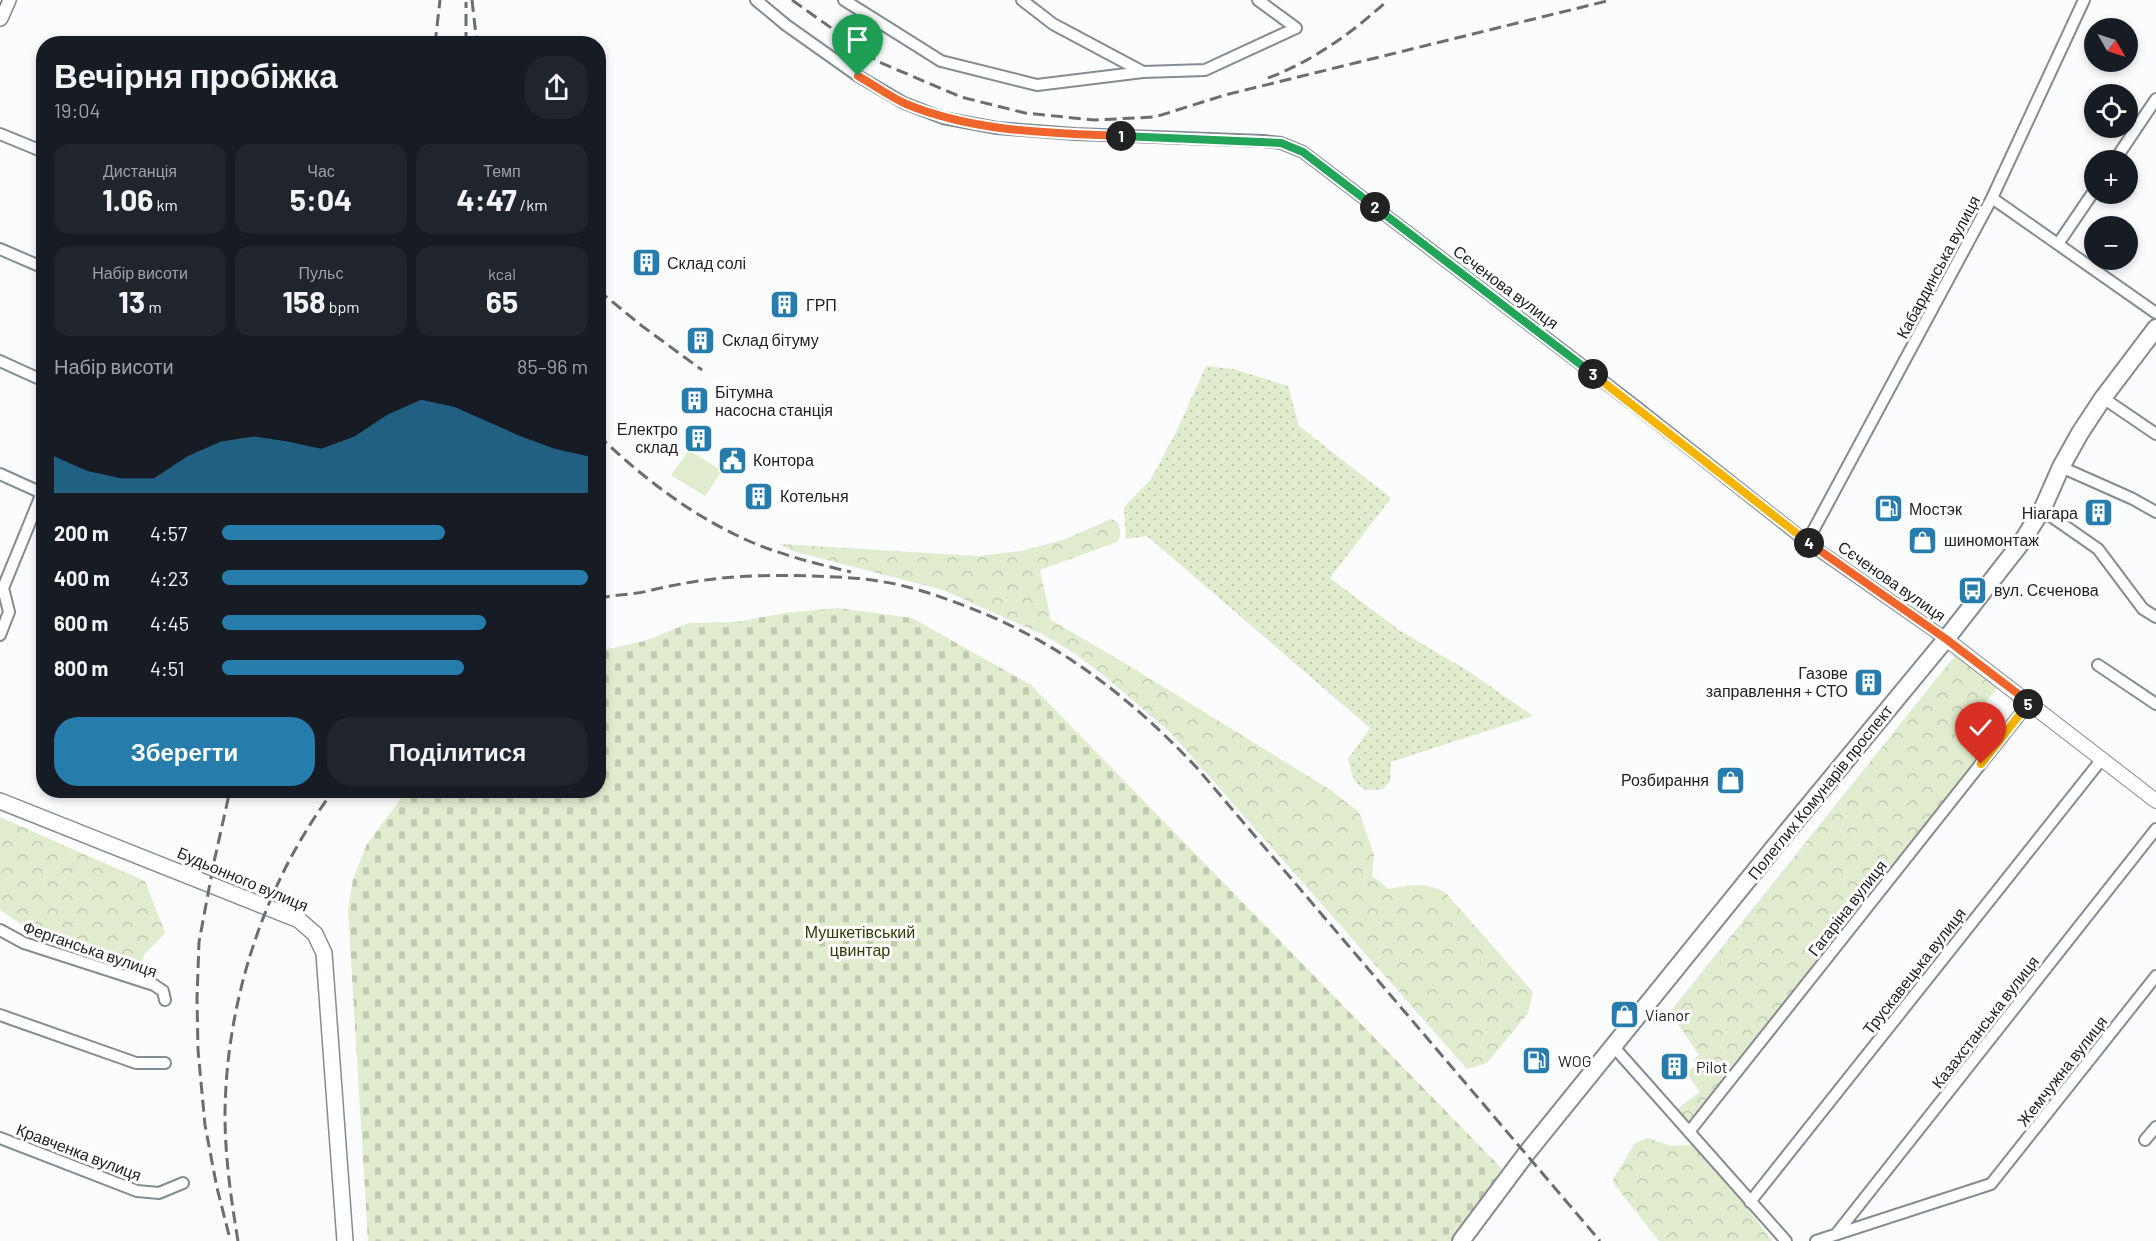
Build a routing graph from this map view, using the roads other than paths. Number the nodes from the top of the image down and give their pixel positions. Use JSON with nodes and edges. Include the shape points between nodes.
{"nodes":[{"id":1,"x":8,"y":0,"type":"edge"},
{"id":2,"x":756,"y":0,"type":"edge"},
{"id":3,"x":844,"y":0,"type":"edge"},
{"id":4,"x":1022,"y":0,"type":"edge"},
{"id":5,"x":1258,"y":0,"type":"edge"},
{"id":6,"x":2084,"y":0,"type":"edge"},
{"id":7,"x":0,"y":18,"type":"edge"},
{"id":8,"x":1143,"y":72,"type":"junction"},
{"id":9,"x":2156,"y":99,"type":"edge"},
{"id":10,"x":0,"y":134,"type":"edge"},
{"id":11,"x":36,"y":149,"type":"edge"},
{"id":12,"x":2122,"y":150,"type":"edge"},
{"id":13,"x":1992,"y":198,"type":"junction"},
{"id":14,"x":2085,"y":204,"type":"edge"},
{"id":15,"x":2058,"y":244,"type":"junction"},
{"id":16,"x":0,"y":249,"type":"edge"},
{"id":17,"x":36,"y":265,"type":"edge"},
{"id":18,"x":2156,"y":313,"type":"edge"},
{"id":19,"x":2156,"y":328,"type":"edge"},
{"id":20,"x":0,"y":361,"type":"edge"},
{"id":21,"x":36,"y":377,"type":"edge"},
{"id":22,"x":2103,"y":398,"type":"junction"},
{"id":23,"x":2156,"y":434,"type":"edge"},
{"id":24,"x":2061,"y":467,"type":"junction"},
{"id":25,"x":0,"y":474,"type":"edge"},
{"id":26,"x":36,"y":487,"type":"edge"},
{"id":27,"x":36,"y":506,"type":"edge"},
{"id":28,"x":2042,"y":510,"type":"junction"},
{"id":29,"x":2156,"y":512,"type":"edge"},
{"id":30,"x":1807,"y":542,"type":"junction"},
{"id":31,"x":1,"y":587,"type":"edge"},
{"id":32,"x":2156,"y":617,"type":"edge"},
{"id":33,"x":0,"y":635,"type":"edge"},
{"id":34,"x":1946,"y":639,"type":"junction"},
{"id":35,"x":2098,"y":665,"type":"dead end"},
{"id":36,"x":2030,"y":703,"type":"junction"},
{"id":37,"x":2156,"y":704,"type":"edge"},
{"id":38,"x":2102,"y":759,"type":"junction"},
{"id":39,"x":0,"y":801,"type":"edge"},
{"id":40,"x":2156,"y":801,"type":"edge"},
{"id":41,"x":2156,"y":829,"type":"edge"},
{"id":42,"x":0,"y":930,"type":"edge"},
{"id":43,"x":2156,"y":976,"type":"edge"},
{"id":44,"x":165,"y":1000,"type":"dead end"},
{"id":45,"x":0,"y":1015,"type":"edge"},
{"id":46,"x":1613,"y":1046,"type":"junction"},
{"id":47,"x":165,"y":1064,"type":"dead end"},
{"id":48,"x":2156,"y":1127,"type":"edge"},
{"id":49,"x":1689,"y":1132,"type":"junction"},
{"id":50,"x":0,"y":1138,"type":"edge"},
{"id":51,"x":2145,"y":1140,"type":"dead end"},
{"id":52,"x":183,"y":1183,"type":"dead end"},
{"id":53,"x":1750,"y":1202,"type":"junction"},
{"id":54,"x":1837,"y":1233,"type":"junction"},
{"id":55,"x":345,"y":1241,"type":"edge"},
{"id":56,"x":1461,"y":1241,"type":"edge"},
{"id":57,"x":1786,"y":1241,"type":"edge"},
{"id":58,"x":1816,"y":1241,"type":"edge"}],
"edges":[{"from":1,"to":7,"type":"main road"},
{"from":2,"to":30,"type":"street","name":"Сєченова вулиця","via":[[858,76],[904,103],[944,118],[997,128],[1075,134],[1263,141],[1303,152]]},
{"from":3,"to":8,"type":"street","via":[[941,61],[1037,85]]},
{"from":4,"to":8,"type":"street","via":[[1053,24]]},
{"from":5,"to":8,"type":"street","via":[[1296,28],[1205,70]]},
{"from":6,"to":13,"type":"street","name":"Кабардинська вулиця"},
{"from":9,"to":12,"type":"street"},
{"from":10,"to":11,"type":"street"},
{"from":13,"to":15,"type":"street"},
{"from":13,"to":30,"type":"street","name":"Кабардинська вулиця"},
{"from":14,"to":15,"type":"street"},
{"from":15,"to":18,"type":"street"},
{"from":16,"to":17,"type":"street"},
{"from":19,"to":22,"type":"main road","name":"Полеглих Комунарів проспект"},
{"from":20,"to":21,"type":"street"},
{"from":22,"to":23,"type":"street"},
{"from":22,"to":24,"type":"main road","name":"Полеглих Комунарів проспект"},
{"from":24,"to":28,"type":"main road","name":"Полеглих Комунарів проспект"},
{"from":24,"to":29,"type":"street"},
{"from":25,"to":26,"type":"street"},
{"from":27,"to":31,"type":"street"},
{"from":28,"to":32,"type":"street","via":[[2098,549],[2143,609]]},
{"from":28,"to":34,"type":"main road","name":"Полеглих Комунарів проспект"},
{"from":30,"to":34,"type":"street","name":"Сєченова вулиця"},
{"from":31,"to":33,"type":"street","via":[[9,612]]},
{"from":34,"to":36,"type":"street","name":"Сєченова вулиця"},
{"from":34,"to":46,"type":"main road","name":"Полеглих Комунарів проспект"},
{"from":35,"to":37,"type":"street"},
{"from":36,"to":38,"type":"street","name":"Сєченова вулиця"},
{"from":36,"to":49,"type":"street","name":"Гагаріна вулиця"},
{"from":38,"to":40,"type":"street","name":"Сєченова вулиця"},
{"from":38,"to":53,"type":"street","name":"Трускавецька вулиця"},
{"from":39,"to":55,"type":"main road","name":"Будьонного вулиця","via":[[299,920],[315,934],[324,953]]},
{"from":41,"to":54,"type":"street","name":"Казахстанська вулиця"},
{"from":42,"to":44,"type":"street","name":"Ферганська вулиця","via":[[24,944],[154,985],[163,992]]},
{"from":43,"to":54,"type":"street","name":"Жемчужна вулиця","via":[[1991,1184]]},
{"from":45,"to":47,"type":"street","via":[[136,1063]]},
{"from":46,"to":49,"type":"street"},
{"from":46,"to":56,"type":"main road","name":"Полеглих Комунарів проспект"},
{"from":48,"to":51,"type":"street"},
{"from":49,"to":53,"type":"street"},
{"from":50,"to":52,"type":"street","name":"Кравченка вулиця","via":[[137,1191],[159,1193]]},
{"from":53,"to":57,"type":"street"},
{"from":54,"to":58,"type":"street"}]}
